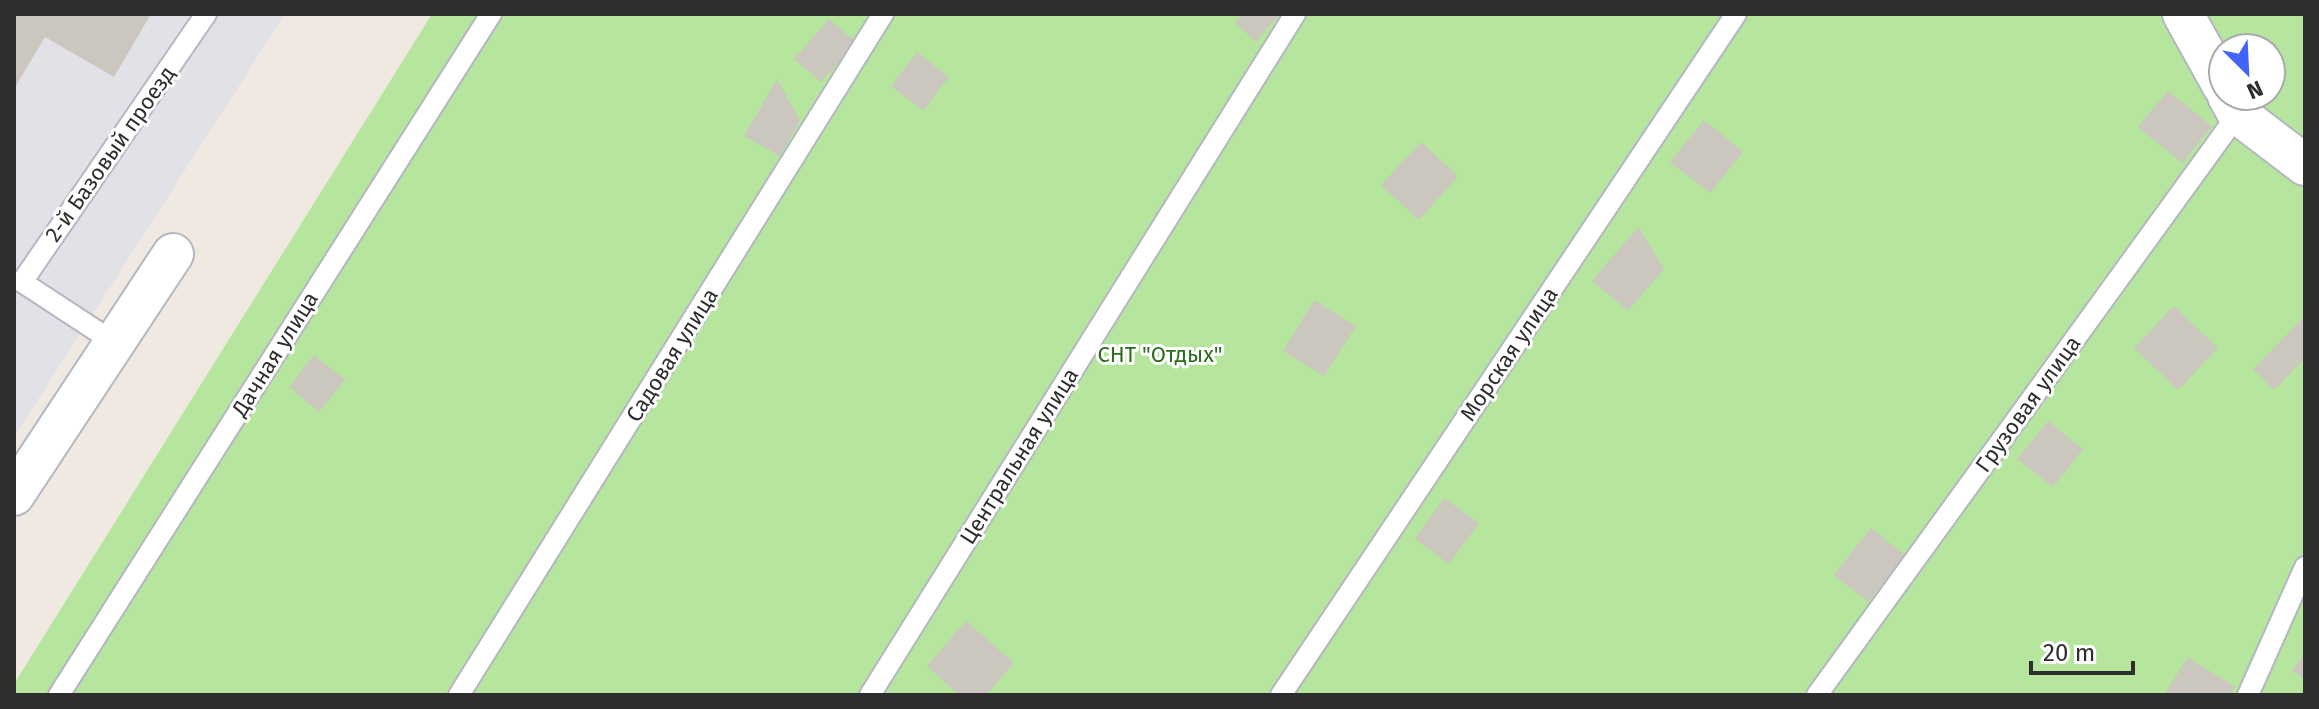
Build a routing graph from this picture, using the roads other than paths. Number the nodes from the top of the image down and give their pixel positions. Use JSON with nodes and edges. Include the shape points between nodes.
{"nodes":[{"id":1,"x":206,"y":14,"type":"edge"},
{"id":2,"x":491,"y":14,"type":"edge"},
{"id":3,"x":883,"y":14,"type":"edge"},
{"id":4,"x":1295,"y":14,"type":"edge"},
{"id":5,"x":1736,"y":14,"type":"edge"},
{"id":6,"x":2183,"y":14,"type":"edge"},
{"id":7,"x":2207,"y":57,"type":"edge"},
{"id":8,"x":2221,"y":112,"type":"edge"},
{"id":9,"x":2245,"y":112,"type":"edge"},
{"id":10,"x":2305,"y":165,"type":"edge"},
{"id":11,"x":173,"y":254,"type":"dead end"},
{"id":12,"x":115,"y":343,"type":"junction"},
{"id":13,"x":14,"y":495,"type":"edge"},
{"id":14,"x":2305,"y":567,"type":"edge"},
{"id":15,"x":59,"y":695,"type":"edge"},
{"id":16,"x":459,"y":695,"type":"edge"},
{"id":17,"x":870,"y":695,"type":"edge"},
{"id":18,"x":1281,"y":695,"type":"edge"},
{"id":19,"x":1817,"y":695,"type":"edge"},
{"id":20,"x":2248,"y":695,"type":"edge"}],
"edges":[{"from":1,"to":12,"type":"lane","name":"2-й Базовый проезд","via":[[22,282]]},
{"from":2,"to":15,"type":"lane","name":"Дачная улица"},
{"from":3,"to":16,"type":"lane","name":"Садовая улица"},
{"from":4,"to":17,"type":"lane","name":"Центральная улица"},
{"from":5,"to":18,"type":"lane","name":"Морская улица"},
{"from":6,"to":7,"type":"street"},
{"from":8,"to":19,"type":"lane","name":"Грузовая улица"},
{"from":9,"to":10,"type":"street"},
{"from":11,"to":12,"type":"street"},
{"from":12,"to":13,"type":"street"},
{"from":14,"to":20,"type":"lane"}]}
